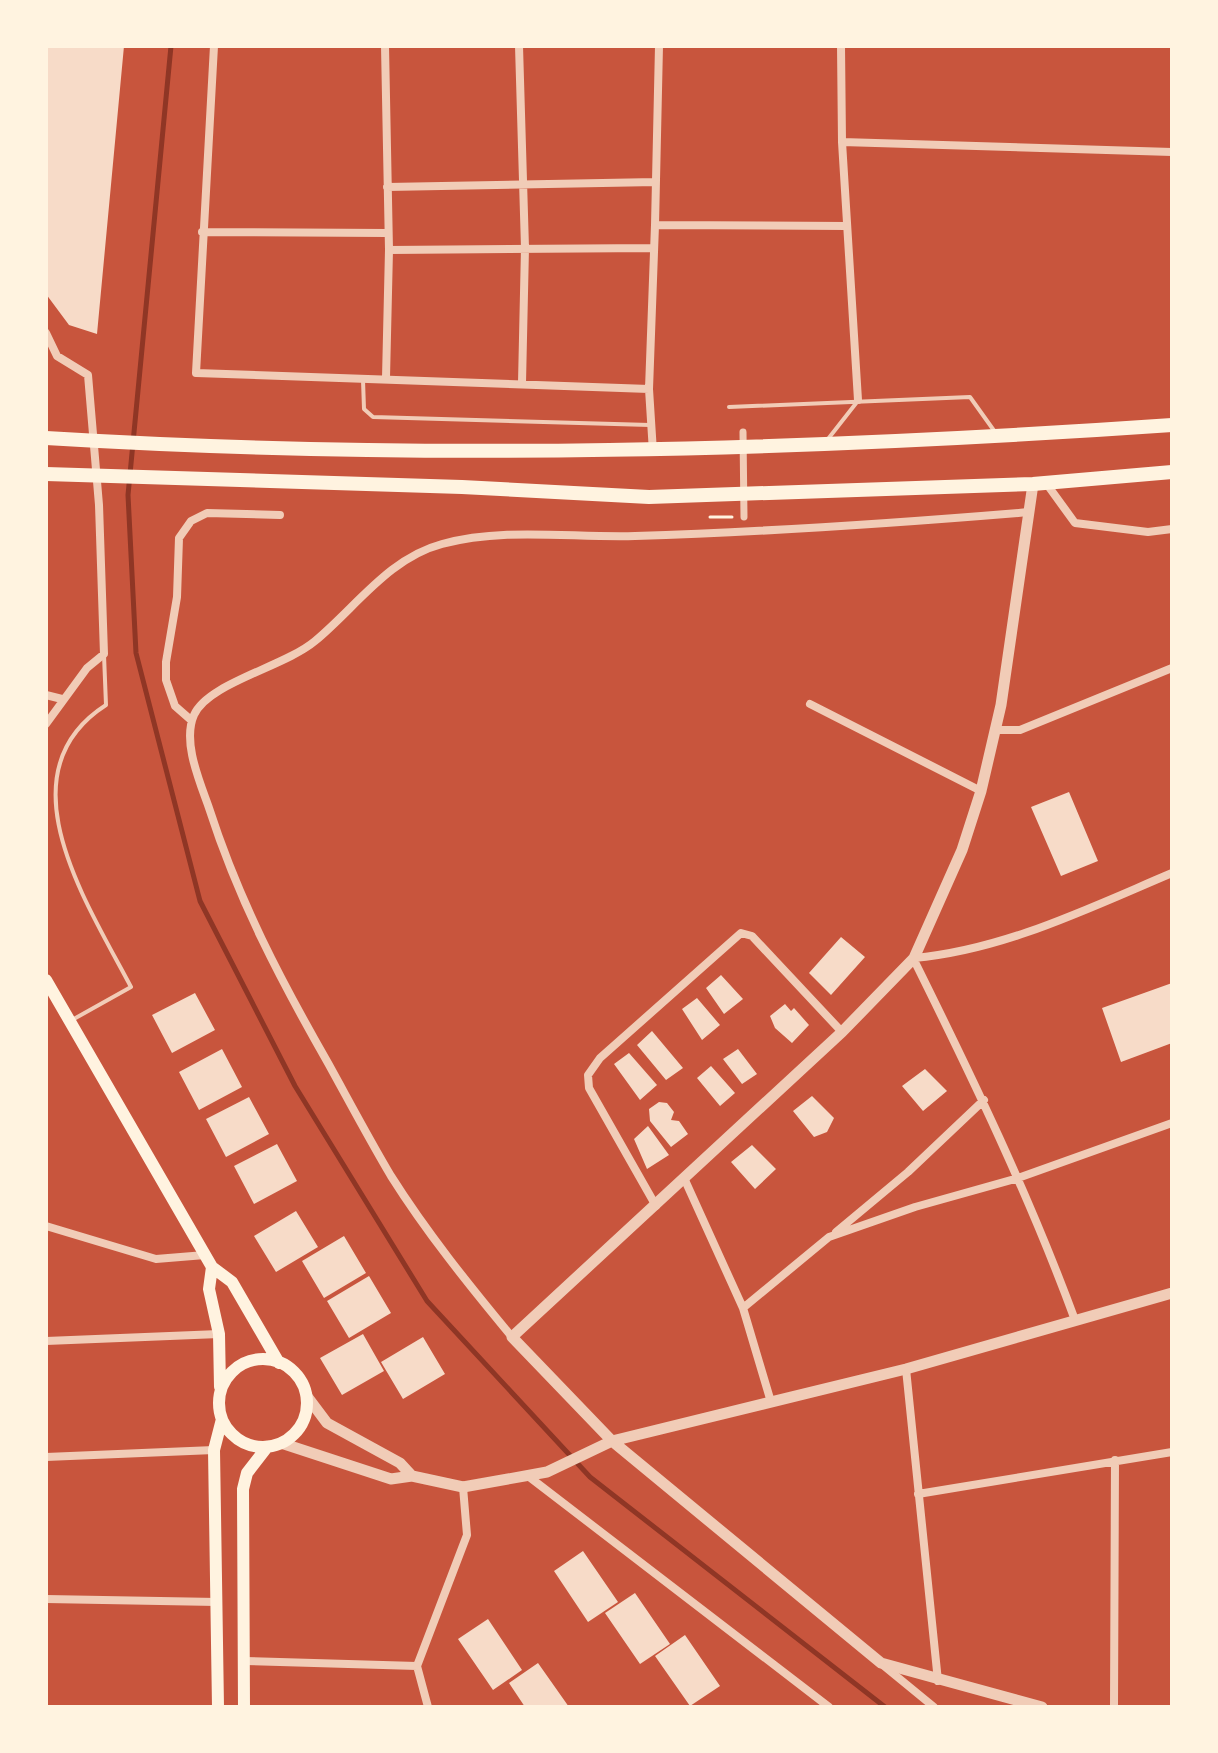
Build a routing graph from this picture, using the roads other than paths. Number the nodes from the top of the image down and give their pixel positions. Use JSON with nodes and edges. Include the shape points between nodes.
{"nodes":[{"id":1,"x":214,"y":46,"type":"edge"},
{"id":2,"x":385,"y":46,"type":"edge"},
{"id":3,"x":519,"y":46,"type":"edge"},
{"id":4,"x":659,"y":46,"type":"edge"},
{"id":5,"x":841,"y":46,"type":"edge"},
{"id":6,"x":842,"y":142,"type":"junction"},
{"id":7,"x":1172,"y":152,"type":"edge"},
{"id":8,"x":656,"y":182,"type":"junction"},
{"id":9,"x":525,"y":184,"type":"junction"},
{"id":10,"x":387,"y":187,"type":"junction"},
{"id":11,"x":655,"y":225,"type":"junction"},
{"id":12,"x":847,"y":226,"type":"junction"},
{"id":13,"x":202,"y":232,"type":"junction"},
{"id":14,"x":387,"y":233,"type":"junction"},
{"id":15,"x":525,"y":248,"type":"junction"},
{"id":16,"x":654,"y":248,"type":"junction"},
{"id":17,"x":389,"y":250,"type":"junction"},
{"id":18,"x":46,"y":333,"type":"edge"},
{"id":19,"x":57,"y":356,"type":"junction"},
{"id":20,"x":46,"y":359,"type":"edge"},
{"id":21,"x":363,"y":377,"type":"junction"},
{"id":22,"x":386,"y":378,"type":"junction"},
{"id":23,"x":522,"y":383,"type":"junction"},
{"id":24,"x":649,"y":389,"type":"junction"},
{"id":25,"x":858,"y":400,"type":"junction"},
{"id":26,"x":729,"y":407,"type":"dead end"},
{"id":27,"x":651,"y":425,"type":"junction"},
{"id":28,"x":1172,"y":425,"type":"edge"},
{"id":29,"x":743,"y":432,"type":"dead end"},
{"id":30,"x":998,"y":437,"type":"junction"},
{"id":31,"x":46,"y":438,"type":"edge"},
{"id":32,"x":824,"y":445,"type":"junction"},
{"id":33,"x":653,"y":452,"type":"junction"},
{"id":34,"x":1172,"y":472,"type":"edge"},
{"id":35,"x":46,"y":474,"type":"edge"},
{"id":36,"x":1039,"y":483,"type":"junction"},
{"id":37,"x":1030,"y":512,"type":"junction"},
{"id":38,"x":280,"y":515,"type":"dead end"},
{"id":39,"x":744,"y":517,"type":"road end"},
{"id":40,"x":1172,"y":529,"type":"edge"},
{"id":41,"x":104,"y":654,"type":"junction"},
{"id":42,"x":1172,"y":668,"type":"edge"},
{"id":43,"x":46,"y":695,"type":"edge"},
{"id":44,"x":62,"y":699,"type":"junction"},
{"id":45,"x":810,"y":704,"type":"dead end"},
{"id":46,"x":191,"y":720,"type":"junction"},
{"id":47,"x":46,"y":724,"type":"edge"},
{"id":48,"x":995,"y":730,"type":"junction"},
{"id":49,"x":49,"y":782,"type":"dead end"},
{"id":50,"x":981,"y":791,"type":"junction"},
{"id":51,"x":57,"y":847,"type":"dead end"},
{"id":52,"x":1172,"y":873,"type":"edge"},
{"id":53,"x":913,"y":958,"type":"junction"},
{"id":54,"x":46,"y":980,"type":"edge"},
{"id":55,"x":70,"y":1021,"type":"junction"},
{"id":56,"x":842,"y":1032,"type":"junction"},
{"id":57,"x":984,"y":1100,"type":"junction"},
{"id":58,"x":1172,"y":1123,"type":"edge"},
{"id":59,"x":684,"y":1178,"type":"junction"},
{"id":60,"x":1018,"y":1178,"type":"junction"},
{"id":61,"x":656,"y":1206,"type":"junction"},
{"id":62,"x":46,"y":1226,"type":"edge"},
{"id":63,"x":829,"y":1237,"type":"junction"},
{"id":64,"x":205,"y":1255,"type":"junction"},
{"id":65,"x":212,"y":1267,"type":"junction"},
{"id":66,"x":1172,"y":1293,"type":"edge"},
{"id":67,"x":743,"y":1308,"type":"junction"},
{"id":68,"x":1075,"y":1320,"type":"junction"},
{"id":69,"x":219,"y":1334,"type":"junction"},
{"id":70,"x":512,"y":1337,"type":"junction"},
{"id":71,"x":46,"y":1341,"type":"edge"},
{"id":72,"x":279,"y":1363,"type":"junction"},
{"id":73,"x":906,"y":1369,"type":"junction"},
{"id":74,"x":220,"y":1391,"type":"junction"},
{"id":75,"x":306,"y":1395,"type":"junction"},
{"id":76,"x":771,"y":1402,"type":"junction"},
{"id":77,"x":222,"y":1419,"type":"junction"},
{"id":78,"x":612,"y":1441,"type":"junction"},
{"id":79,"x":281,"y":1443,"type":"junction"},
{"id":80,"x":267,"y":1447,"type":"junction"},
{"id":81,"x":214,"y":1450,"type":"junction"},
{"id":82,"x":1172,"y":1452,"type":"edge"},
{"id":83,"x":46,"y":1457,"type":"edge"},
{"id":84,"x":1115,"y":1460,"type":"junction"},
{"id":85,"x":412,"y":1476,"type":"junction"},
{"id":86,"x":528,"y":1476,"type":"junction"},
{"id":87,"x":463,"y":1487,"type":"junction"},
{"id":88,"x":918,"y":1494,"type":"junction"},
{"id":89,"x":46,"y":1599,"type":"edge"},
{"id":90,"x":217,"y":1602,"type":"junction"},
{"id":91,"x":244,"y":1661,"type":"junction"},
{"id":92,"x":881,"y":1663,"type":"junction"},
{"id":93,"x":417,"y":1666,"type":"junction"},
{"id":94,"x":938,"y":1681,"type":"junction"},
{"id":95,"x":218,"y":1707,"type":"edge"},
{"id":96,"x":244,"y":1707,"type":"edge"},
{"id":97,"x":428,"y":1707,"type":"edge"},
{"id":98,"x":829,"y":1707,"type":"edge"},
{"id":99,"x":934,"y":1707,"type":"edge"},
{"id":100,"x":1042,"y":1707,"type":"edge"},
{"id":101,"x":1114,"y":1707,"type":"edge"}],
"edges":[{"from":1,"to":13,"type":"street"},
{"from":2,"to":10,"type":"street"},
{"from":3,"to":9,"type":"street"},
{"from":4,"to":8,"type":"street"},
{"from":5,"to":6,"type":"street"},
{"from":6,"to":7,"type":"street"},
{"from":6,"to":12,"type":"street"},
{"from":8,"to":9,"type":"street"},
{"from":8,"to":11,"type":"street"},
{"from":9,"to":10,"type":"street"},
{"from":9,"to":15,"type":"street"},
{"from":10,"to":14,"type":"street"},
{"from":11,"to":12,"type":"street"},
{"from":11,"to":16,"type":"street"},
{"from":12,"to":25,"type":"street"},
{"from":13,"to":14,"type":"street"},
{"from":13,"to":21,"type":"street","via":[[196,373]]},
{"from":14,"to":17,"type":"street"},
{"from":15,"to":16,"type":"street"},
{"from":15,"to":17,"type":"street"},
{"from":15,"to":23,"type":"street"},
{"from":16,"to":24,"type":"street"},
{"from":17,"to":22,"type":"street"},
{"from":18,"to":19,"type":"street"},
{"from":19,"to":20,"type":"street"},
{"from":19,"to":41,"type":"street","via":[[88,375]]},
{"from":21,"to":22,"type":"street"},
{"from":21,"to":27,"type":"lane","via":[[364,409],[373,417]]},
{"from":22,"to":23,"type":"street"},
{"from":23,"to":24,"type":"street"},
{"from":24,"to":27,"type":"street"},
{"from":25,"to":26,"type":"lane"},
{"from":25,"to":30,"type":"lane","via":[[970,397]]},
{"from":25,"to":32,"type":"lane"},
{"from":27,"to":33,"type":"street"},
{"from":28,"to":30,"type":"highway"},
{"from":29,"to":39,"type":"street"},
{"from":30,"to":32,"type":"highway"},
{"from":31,"to":33,"type":"highway","via":[[463,453]]},
{"from":32,"to":33,"type":"highway"},
{"from":34,"to":36,"type":"highway"},
{"from":35,"to":36,"type":"highway","via":[[649,497]]},
{"from":36,"to":37,"type":"street"},
{"from":36,"to":40,"type":"street","via":[[1075,523],[1148,532]]},
{"from":37,"to":46,"type":"street","via":[[711,534],[493,537],[438,545],[389,571],[312,643],[273,668],[217,690],[199,703]]},
{"from":37,"to":48,"type":"street"},
{"from":38,"to":46,"type":"street","via":[[207,513],[191,521],[179,538],[166,680],[175,706]]},
{"from":41,"to":44,"type":"street"},
{"from":41,"to":49,"type":"lane","via":[[106,705],[69,735]]},
{"from":42,"to":48,"type":"street","via":[[1020,730]]},
{"from":43,"to":44,"type":"street"},
{"from":44,"to":47,"type":"street"},
{"from":45,"to":50,"type":"street"},
{"from":46,"to":70,"type":"street","via":[[190,741],[203,792],[267,957],[392,1177],[450,1262]]},
{"from":48,"to":50,"type":"street"},
{"from":50,"to":53,"type":"street","via":[[962,850]]},
{"from":51,"to":55,"type":"lane","via":[[131,987]]},
{"from":52,"to":53,"type":"street","via":[[1038,929],[953,954]]},
{"from":53,"to":56,"type":"street"},
{"from":53,"to":57,"type":"street"},
{"from":54,"to":55,"type":"main road"},
{"from":55,"to":64,"type":"main road"},
{"from":56,"to":59,"type":"street"},
{"from":56,"to":61,"type":"street","via":[[752,936],[741,933],[600,1058],[588,1075],[589,1088]]},
{"from":57,"to":60,"type":"street"},
{"from":57,"to":63,"type":"street"},
{"from":58,"to":60,"type":"street"},
{"from":59,"to":61,"type":"street"},
{"from":59,"to":67,"type":"street"},
{"from":60,"to":63,"type":"street"},
{"from":60,"to":68,"type":"street"},
{"from":61,"to":70,"type":"street"},
{"from":62,"to":64,"type":"street","via":[[156,1259]]},
{"from":63,"to":67,"type":"street"},
{"from":64,"to":65,"type":"main road"},
{"from":65,"to":69,"type":"main road","via":[[209,1289]]},
{"from":65,"to":72,"type":"main road","via":[[232,1282]]},
{"from":66,"to":68,"type":"street"},
{"from":67,"to":76,"type":"street"},
{"from":68,"to":73,"type":"street"},
{"from":69,"to":71,"type":"street"},
{"from":69,"to":74,"type":"main road"},
{"from":70,"to":78,"type":"street"},
{"from":72,"to":74,"type":"main road","via":[[250,1361],[227,1378]]},
{"from":72,"to":75,"type":"main road","via":[[292,1370]]},
{"from":73,"to":76,"type":"street"},
{"from":73,"to":88,"type":"street"},
{"from":74,"to":77,"type":"main road"},
{"from":75,"to":79,"type":"main road","via":[[302,1424]]},
{"from":75,"to":85,"type":"street","via":[[327,1423],[400,1463]]},
{"from":76,"to":78,"type":"street"},
{"from":77,"to":80,"type":"main road","via":[[240,1441]]},
{"from":77,"to":81,"type":"main road"},
{"from":78,"to":86,"type":"street"},
{"from":78,"to":92,"type":"street"},
{"from":79,"to":80,"type":"main road"},
{"from":79,"to":85,"type":"street","via":[[391,1479]]},
{"from":80,"to":91,"type":"main road","via":[[247,1473],[243,1489]]},
{"from":81,"to":83,"type":"street"},
{"from":81,"to":90,"type":"main road"},
{"from":82,"to":84,"type":"street"},
{"from":84,"to":88,"type":"street"},
{"from":84,"to":101,"type":"street"},
{"from":85,"to":87,"type":"street"},
{"from":86,"to":87,"type":"street"},
{"from":86,"to":98,"type":"street"},
{"from":87,"to":93,"type":"street","via":[[467,1535]]},
{"from":88,"to":94,"type":"street"},
{"from":89,"to":90,"type":"street"},
{"from":90,"to":95,"type":"main road"},
{"from":91,"to":93,"type":"street"},
{"from":91,"to":96,"type":"main road"},
{"from":92,"to":94,"type":"street"},
{"from":92,"to":99,"type":"street"},
{"from":93,"to":97,"type":"street"},
{"from":94,"to":100,"type":"street"}]}
